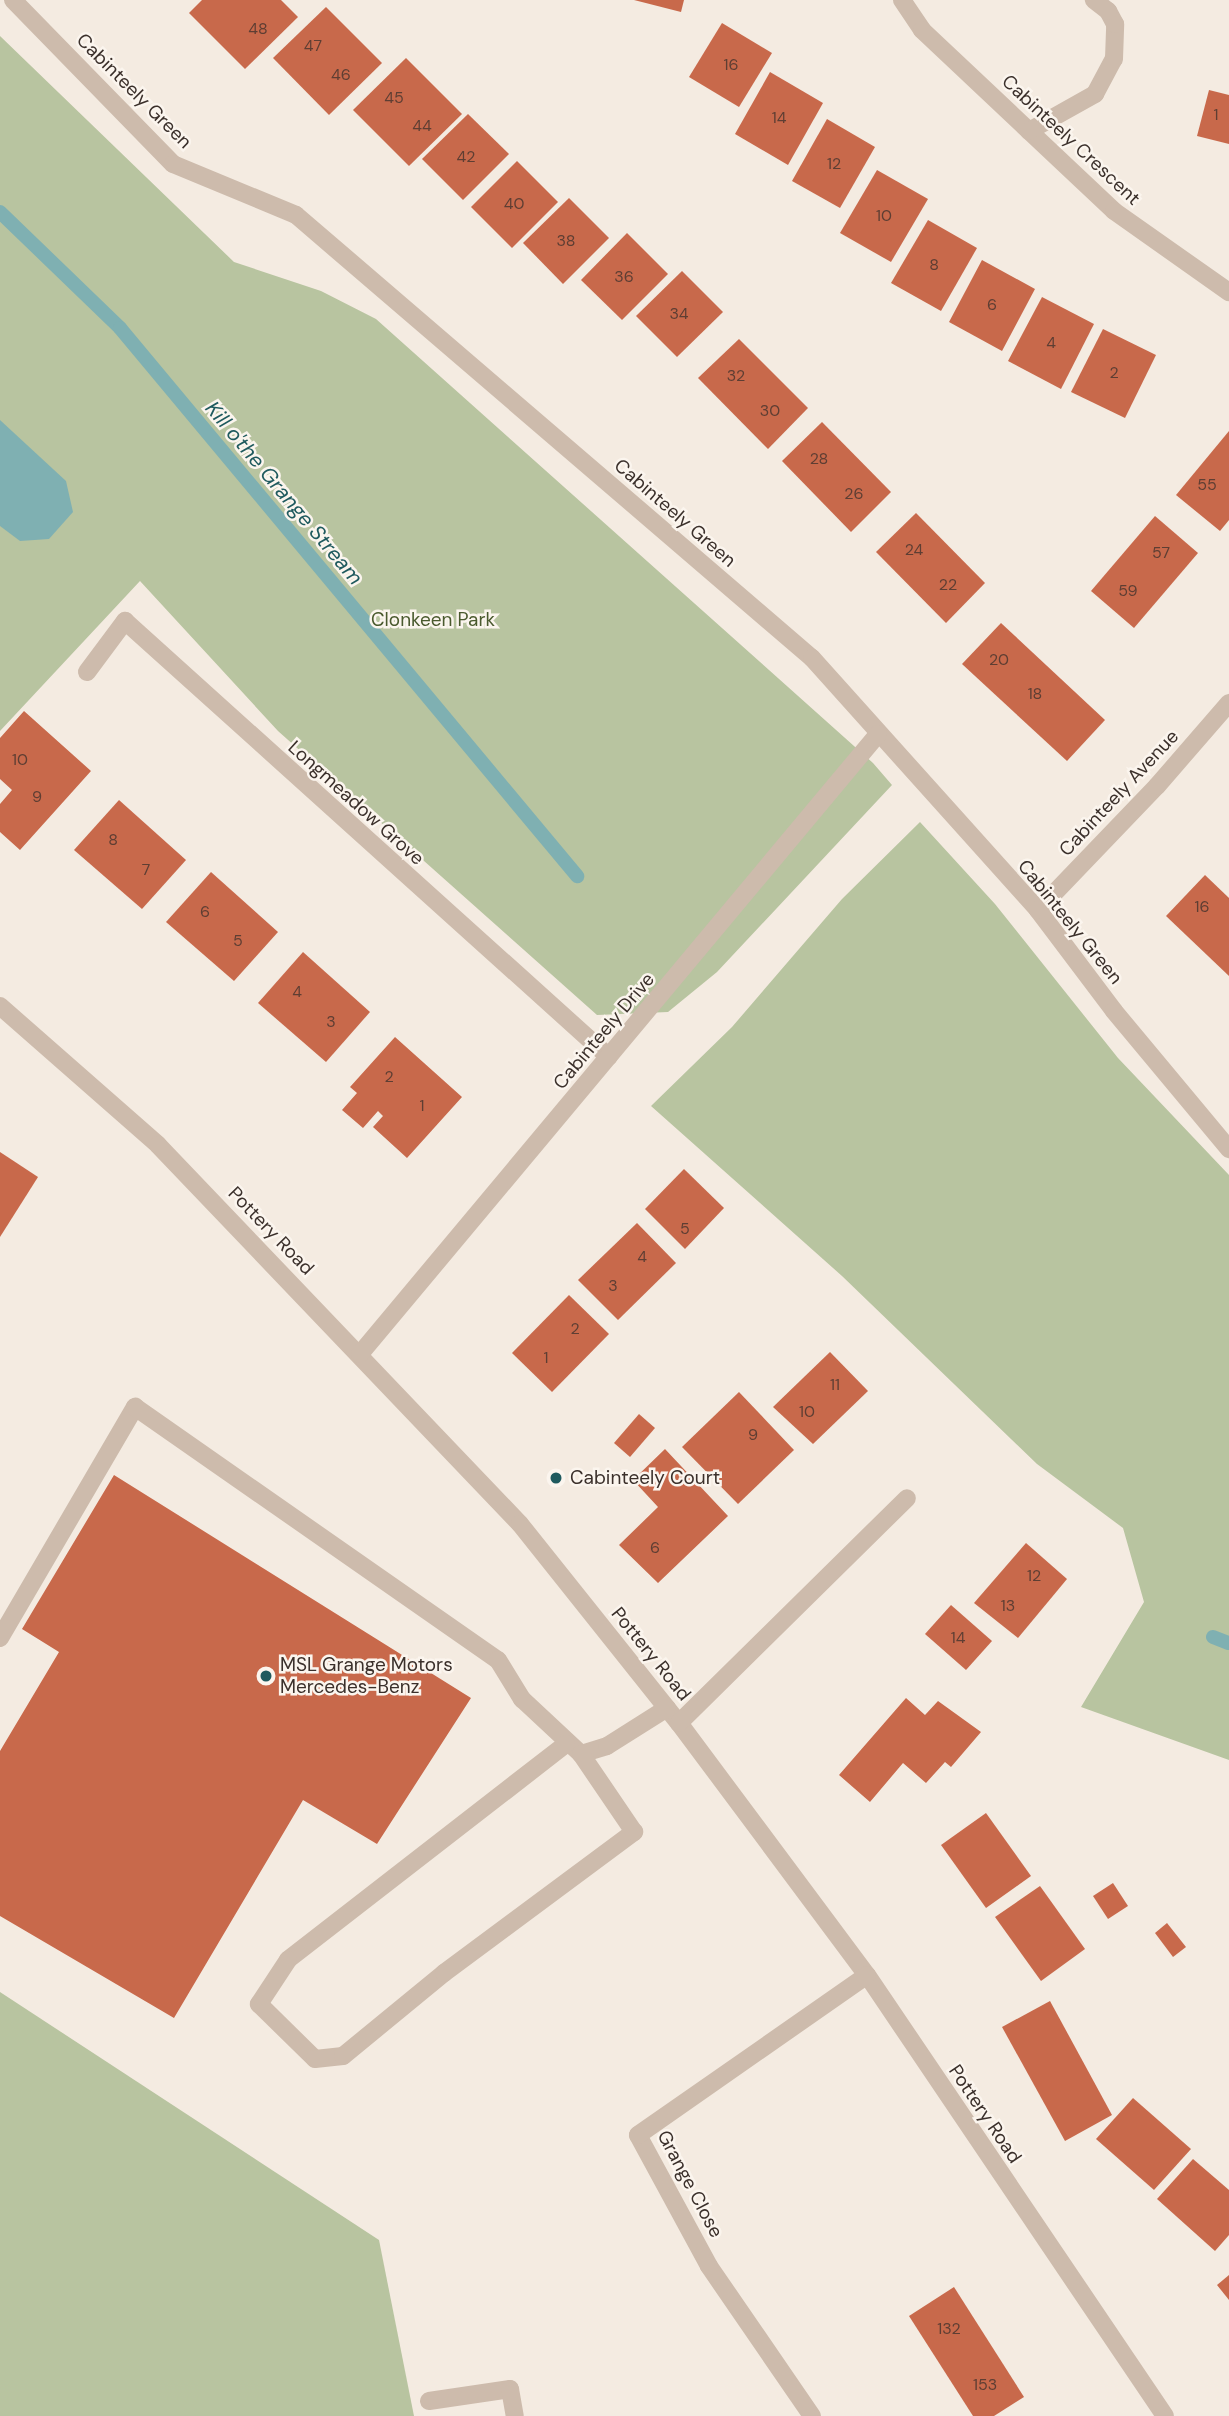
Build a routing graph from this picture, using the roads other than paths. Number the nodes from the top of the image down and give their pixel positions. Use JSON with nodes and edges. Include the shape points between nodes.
{"nodes":[{"id":1,"x":13,"y":0,"type":"edge"},
{"id":2,"x":902,"y":0,"type":"edge"},
{"id":3,"x":1094,"y":0,"type":"edge"},
{"id":4,"x":1030,"y":131,"type":"junction"},
{"id":5,"x":1229,"y":292,"type":"edge"},
{"id":6,"x":87,"y":672,"type":"dead end"},
{"id":7,"x":1229,"y":703,"type":"edge"},
{"id":8,"x":878,"y":734,"type":"junction"},
{"id":9,"x":1038,"y":910,"type":"junction"},
{"id":10,"x":0,"y":1006,"type":"edge"},
{"id":11,"x":608,"y":1058,"type":"junction"},
{"id":12,"x":1229,"y":1149,"type":"edge"},
{"id":13,"x":360,"y":1354,"type":"junction"},
{"id":14,"x":907,"y":1498,"type":"dead end"},
{"id":15,"x":0,"y":1638,"type":"edge"},
{"id":16,"x":667,"y":1708,"type":"junction"},
{"id":17,"x":679,"y":1723,"type":"junction"},
{"id":18,"x":574,"y":1749,"type":"junction"},
{"id":19,"x":867,"y":1975,"type":"junction"},
{"id":20,"x":429,"y":2402,"type":"dead end"},
{"id":21,"x":514,"y":2416,"type":"edge"},
{"id":22,"x":812,"y":2416,"type":"edge"},
{"id":23,"x":1165,"y":2416,"type":"edge"}],
"edges":[{"from":1,"to":8,"type":"street","name":"Cabinteely Green","via":[[173,164],[296,215],[812,658]]},
{"from":2,"to":4,"type":"street","name":"Cabinteely Crescent","via":[[922,30]]},
{"from":3,"to":4,"type":"street","via":[[1108,10],[1115,24],[1114,59],[1095,94]]},
{"from":4,"to":5,"type":"street","name":"Cabinteely Crescent","via":[[1114,211]]},
{"from":6,"to":11,"type":"street","name":"Longmeadow Grove","via":[[125,621]]},
{"from":7,"to":9,"type":"street","name":"Cabinteely Avenue"},
{"from":8,"to":9,"type":"street","name":"Cabinteely Green"},
{"from":8,"to":11,"type":"street","name":"Cabinteely Drive"},
{"from":9,"to":12,"type":"street","name":"Cabinteely Green","via":[[1114,1011]]},
{"from":10,"to":13,"type":"street","name":"Pottery Road","via":[[158,1145]]},
{"from":11,"to":13,"type":"street","name":"Cabinteely Drive"},
{"from":13,"to":16,"type":"street","name":"Pottery Road","via":[[520,1524]]},
{"from":14,"to":17,"type":"street"},
{"from":15,"to":18,"type":"street","via":[[135,1406],[498,1660],[522,1699]]},
{"from":16,"to":17,"type":"street","name":"Pottery Road"},
{"from":16,"to":18,"type":"street","via":[[607,1746]]},
{"from":17,"to":19,"type":"street","name":"Pottery Road"},
{"from":18,"to":18,"type":"street","via":[[634,1832],[465,1957],[343,2056],[315,2059],[259,2004],[288,1960]]},
{"from":19,"to":22,"type":"street","name":"Grange Close","via":[[638,2135],[709,2266]]},
{"from":19,"to":23,"type":"street","name":"Pottery Road"},
{"from":20,"to":21,"type":"street","via":[[510,2389]]}]}
